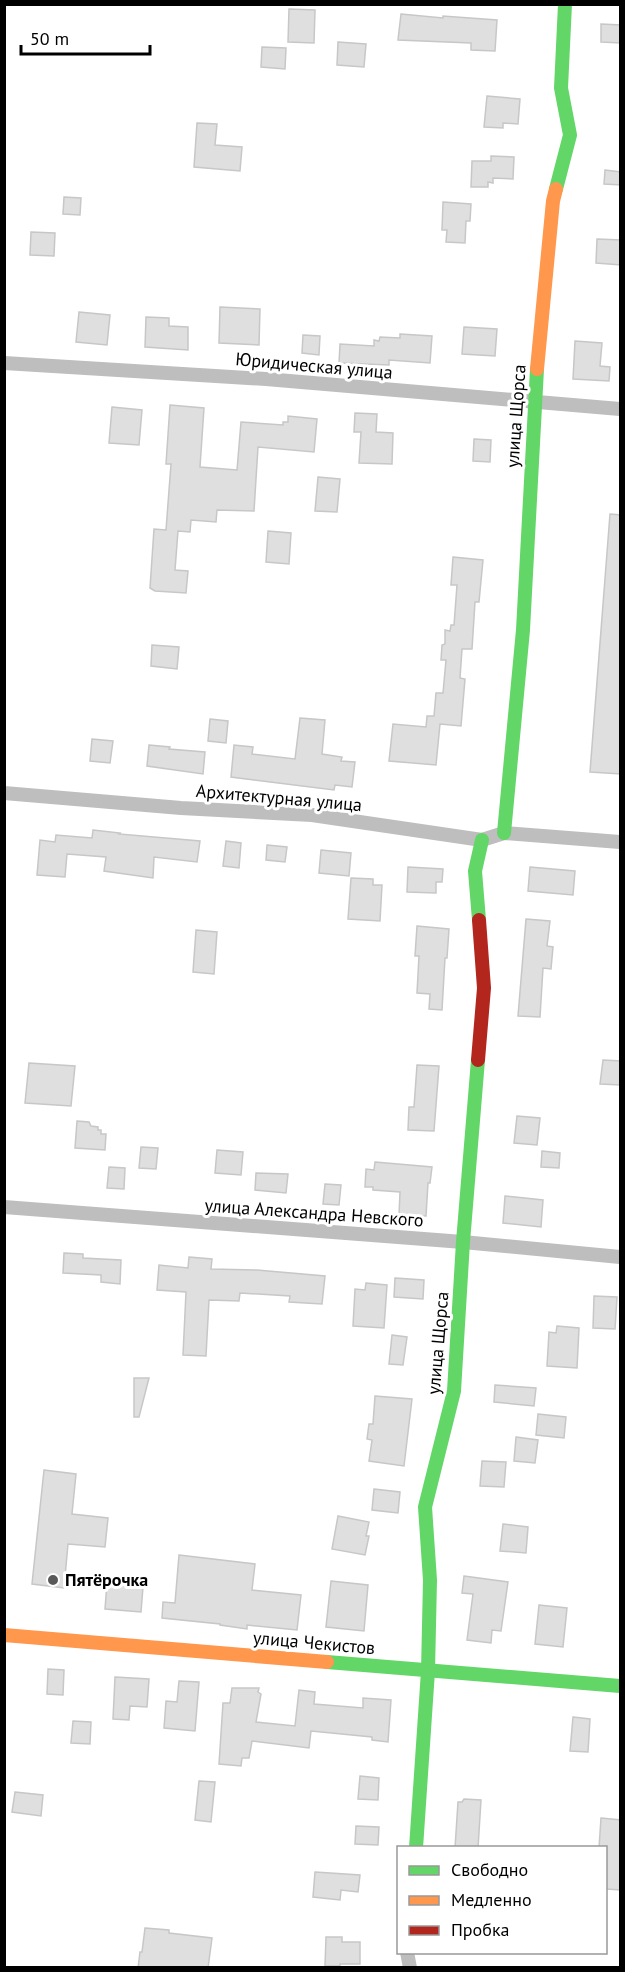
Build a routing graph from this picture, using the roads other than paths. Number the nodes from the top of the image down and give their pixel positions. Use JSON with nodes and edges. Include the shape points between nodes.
{"nodes":[{"id":1,"x":566,"y":4,"type":"edge"},
{"id":2,"x":4,"y":363,"type":"edge"},
{"id":3,"x":534,"y":402,"type":"junction"},
{"id":4,"x":621,"y":409,"type":"edge"},
{"id":5,"x":4,"y":793,"type":"edge"},
{"id":6,"x":504,"y":833,"type":"junction"},
{"id":7,"x":482,"y":840,"type":"junction"},
{"id":8,"x":621,"y":842,"type":"edge"},
{"id":9,"x":4,"y":1207,"type":"edge"},
{"id":10,"x":463,"y":1242,"type":"junction"},
{"id":11,"x":621,"y":1257,"type":"edge"},
{"id":12,"x":4,"y":1635,"type":"edge"},
{"id":13,"x":428,"y":1671,"type":"junction"},
{"id":14,"x":621,"y":1686,"type":"edge"},
{"id":15,"x":416,"y":1846,"type":"edge"}],
"edges":[{"from":1,"to":3,"type":"street","name":"улица Щорса","via":[[561,88],[570,135],[553,201]]},
{"from":2,"to":3,"type":"street","name":"Юридическая улица","via":[[266,379]]},
{"from":3,"to":4,"type":"street","name":"Юридическая улица"},
{"from":3,"to":6,"type":"street","name":"улица Щорса","via":[[523,630]]},
{"from":5,"to":7,"type":"street","name":"Архитектурная улица","via":[[312,815]]},
{"from":6,"to":7,"type":"street","name":"Архитектурная улица"},
{"from":6,"to":8,"type":"street","name":"Архитектурная улица"},
{"from":7,"to":10,"type":"street","name":"улица Щорса","via":[[475,871],[484,988]]},
{"from":9,"to":10,"type":"street","name":"улица Александра Невского"},
{"from":10,"to":11,"type":"street","name":"улица Александра Невского"},
{"from":10,"to":13,"type":"street","name":"улица Щорса","via":[[454,1391],[425,1507],[430,1580]]},
{"from":12,"to":13,"type":"street","name":"улица Чекистов"},
{"from":13,"to":14,"type":"street","name":"улица Чекистов"},
{"from":13,"to":15,"type":"street","name":"улица Щорса"}]}
